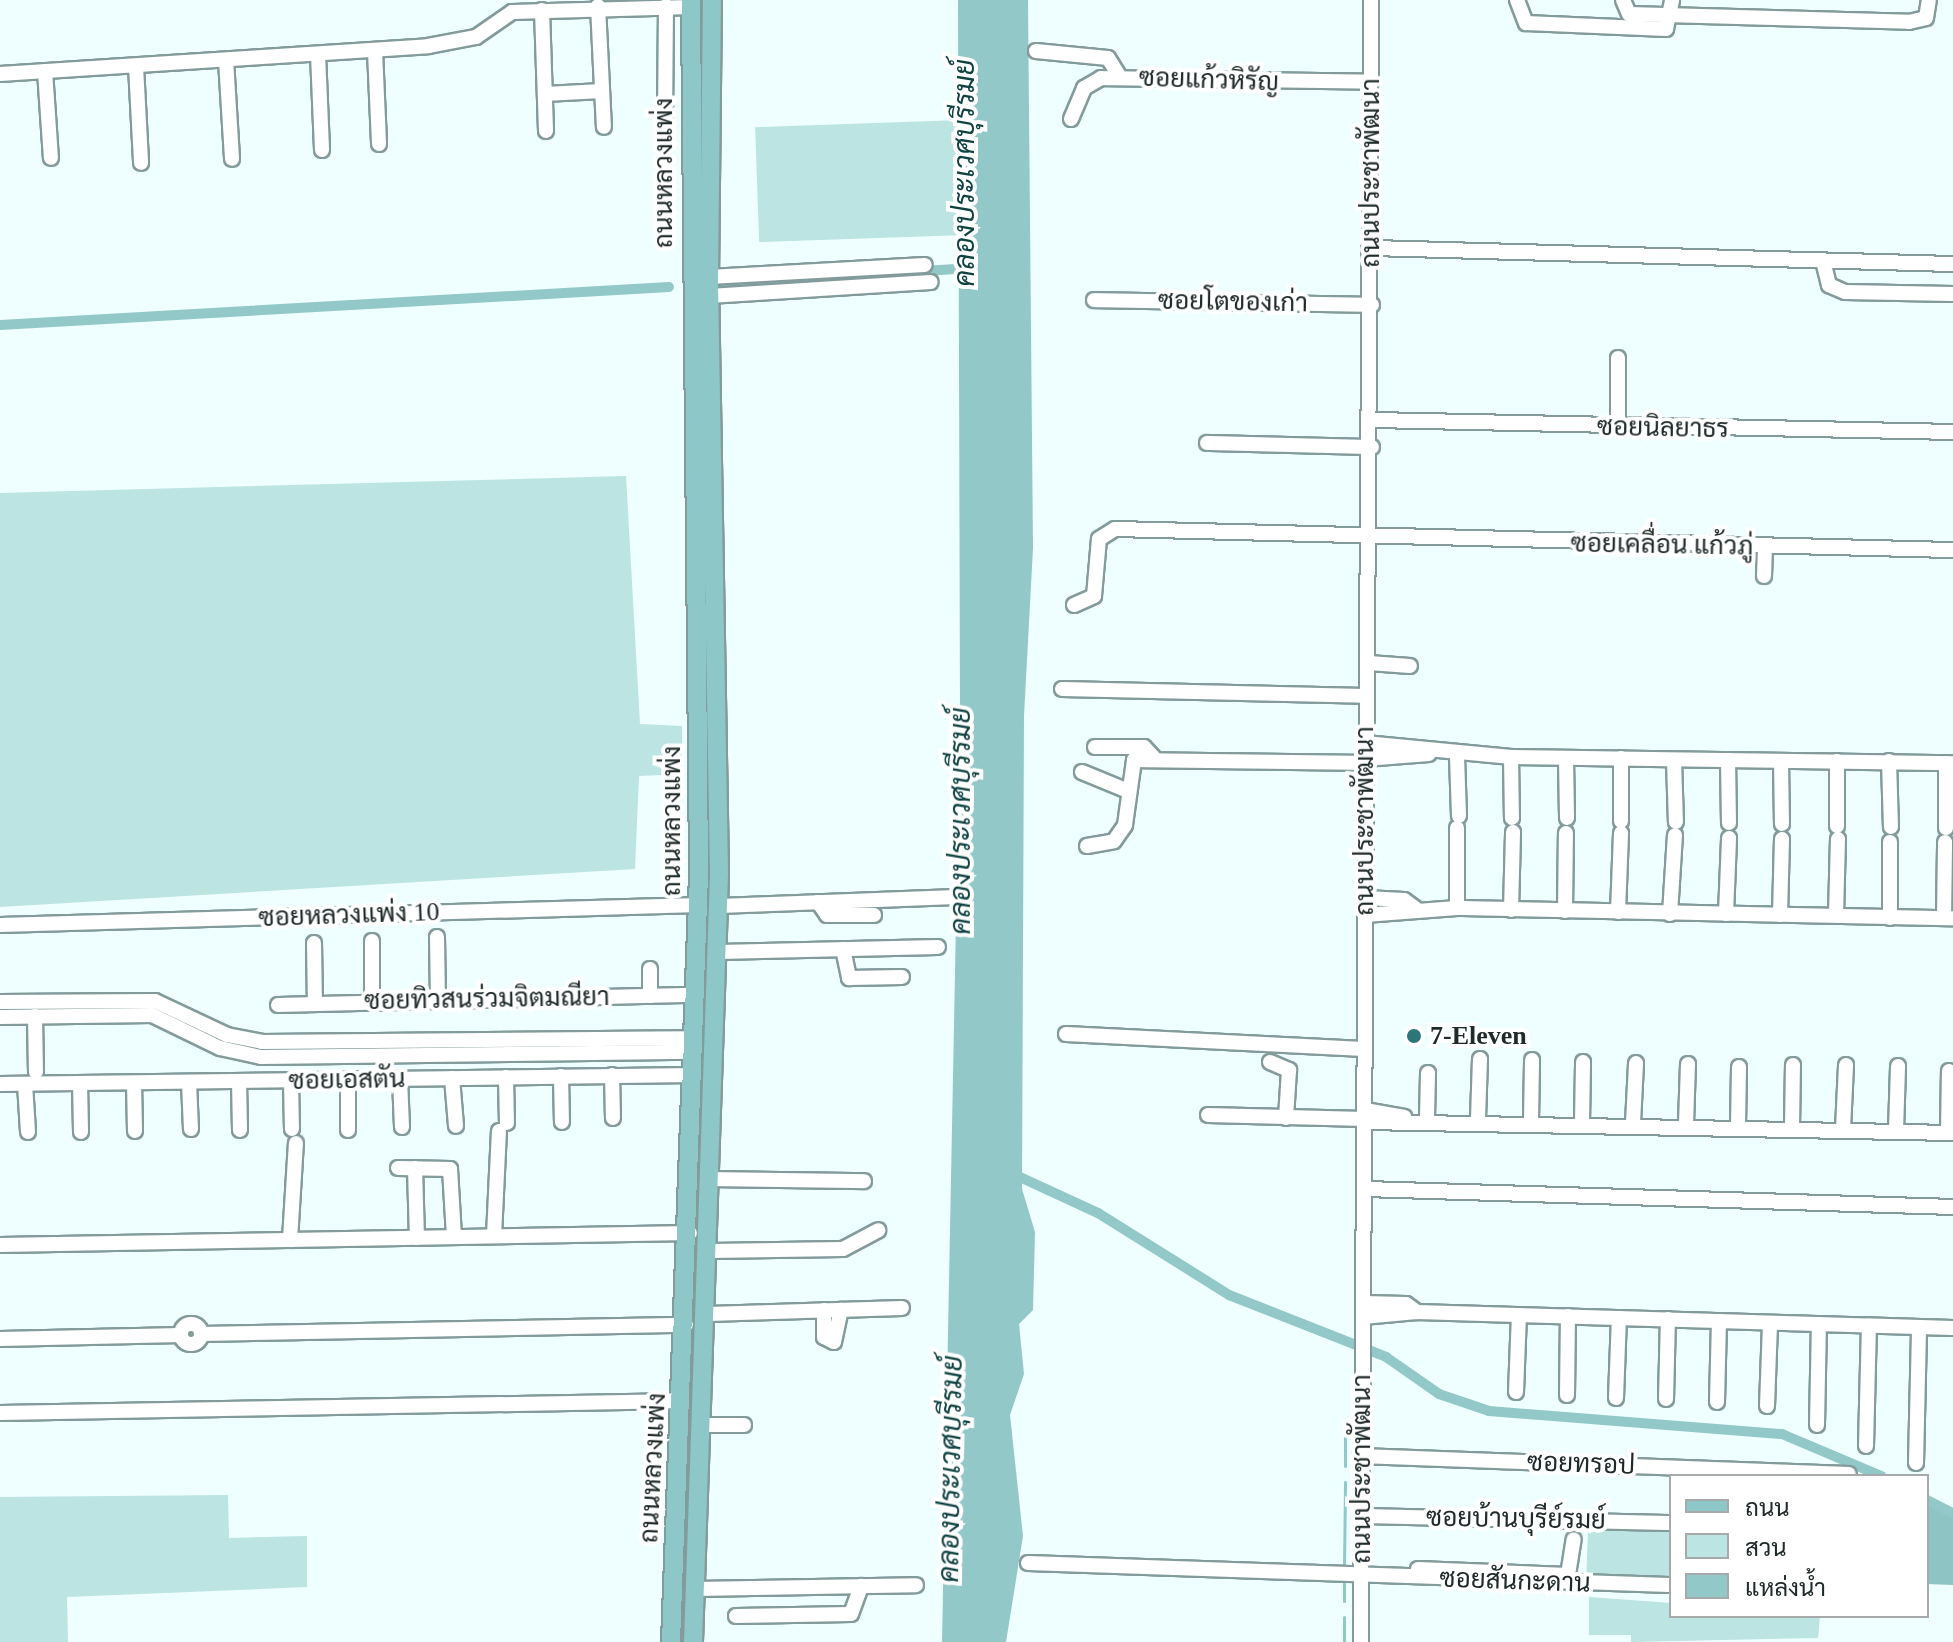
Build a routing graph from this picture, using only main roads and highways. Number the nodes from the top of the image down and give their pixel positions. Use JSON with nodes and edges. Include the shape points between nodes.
{"nodes":[{"id":1,"x":712,"y":0,"type":"edge"},
{"id":2,"x":691,"y":3,"type":"edge"},
{"id":3,"x":699,"y":873,"type":"junction"},
{"id":4,"x":719,"y":873,"type":"junction"},
{"id":5,"x":693,"y":1179,"type":"junction"},
{"id":6,"x":714,"y":1179,"type":"junction"},
{"id":7,"x":671,"y":1642,"type":"edge"},
{"id":8,"x":693,"y":1642,"type":"edge"}],
"edges":[{"from":1,"to":4,"type":"main road","name":"ถนนหลวงแพ่ง","via":[[709,286]]},
{"from":2,"to":3,"type":"main road","name":"ถนนหลวงแพ่ง"},
{"from":3,"to":4,"type":"main road"},
{"from":3,"to":5,"type":"main road","name":"ถนนหลวงแพ่ง"},
{"from":4,"to":6,"type":"main road","name":"ถนนหลวงแพ่ง"},
{"from":5,"to":6,"type":"main road"},
{"from":5,"to":7,"type":"main road","name":"ถนนหลวงแพ่ง"},
{"from":6,"to":8,"type":"main road","name":"ถนนหลวงแพ่ง"}]}
